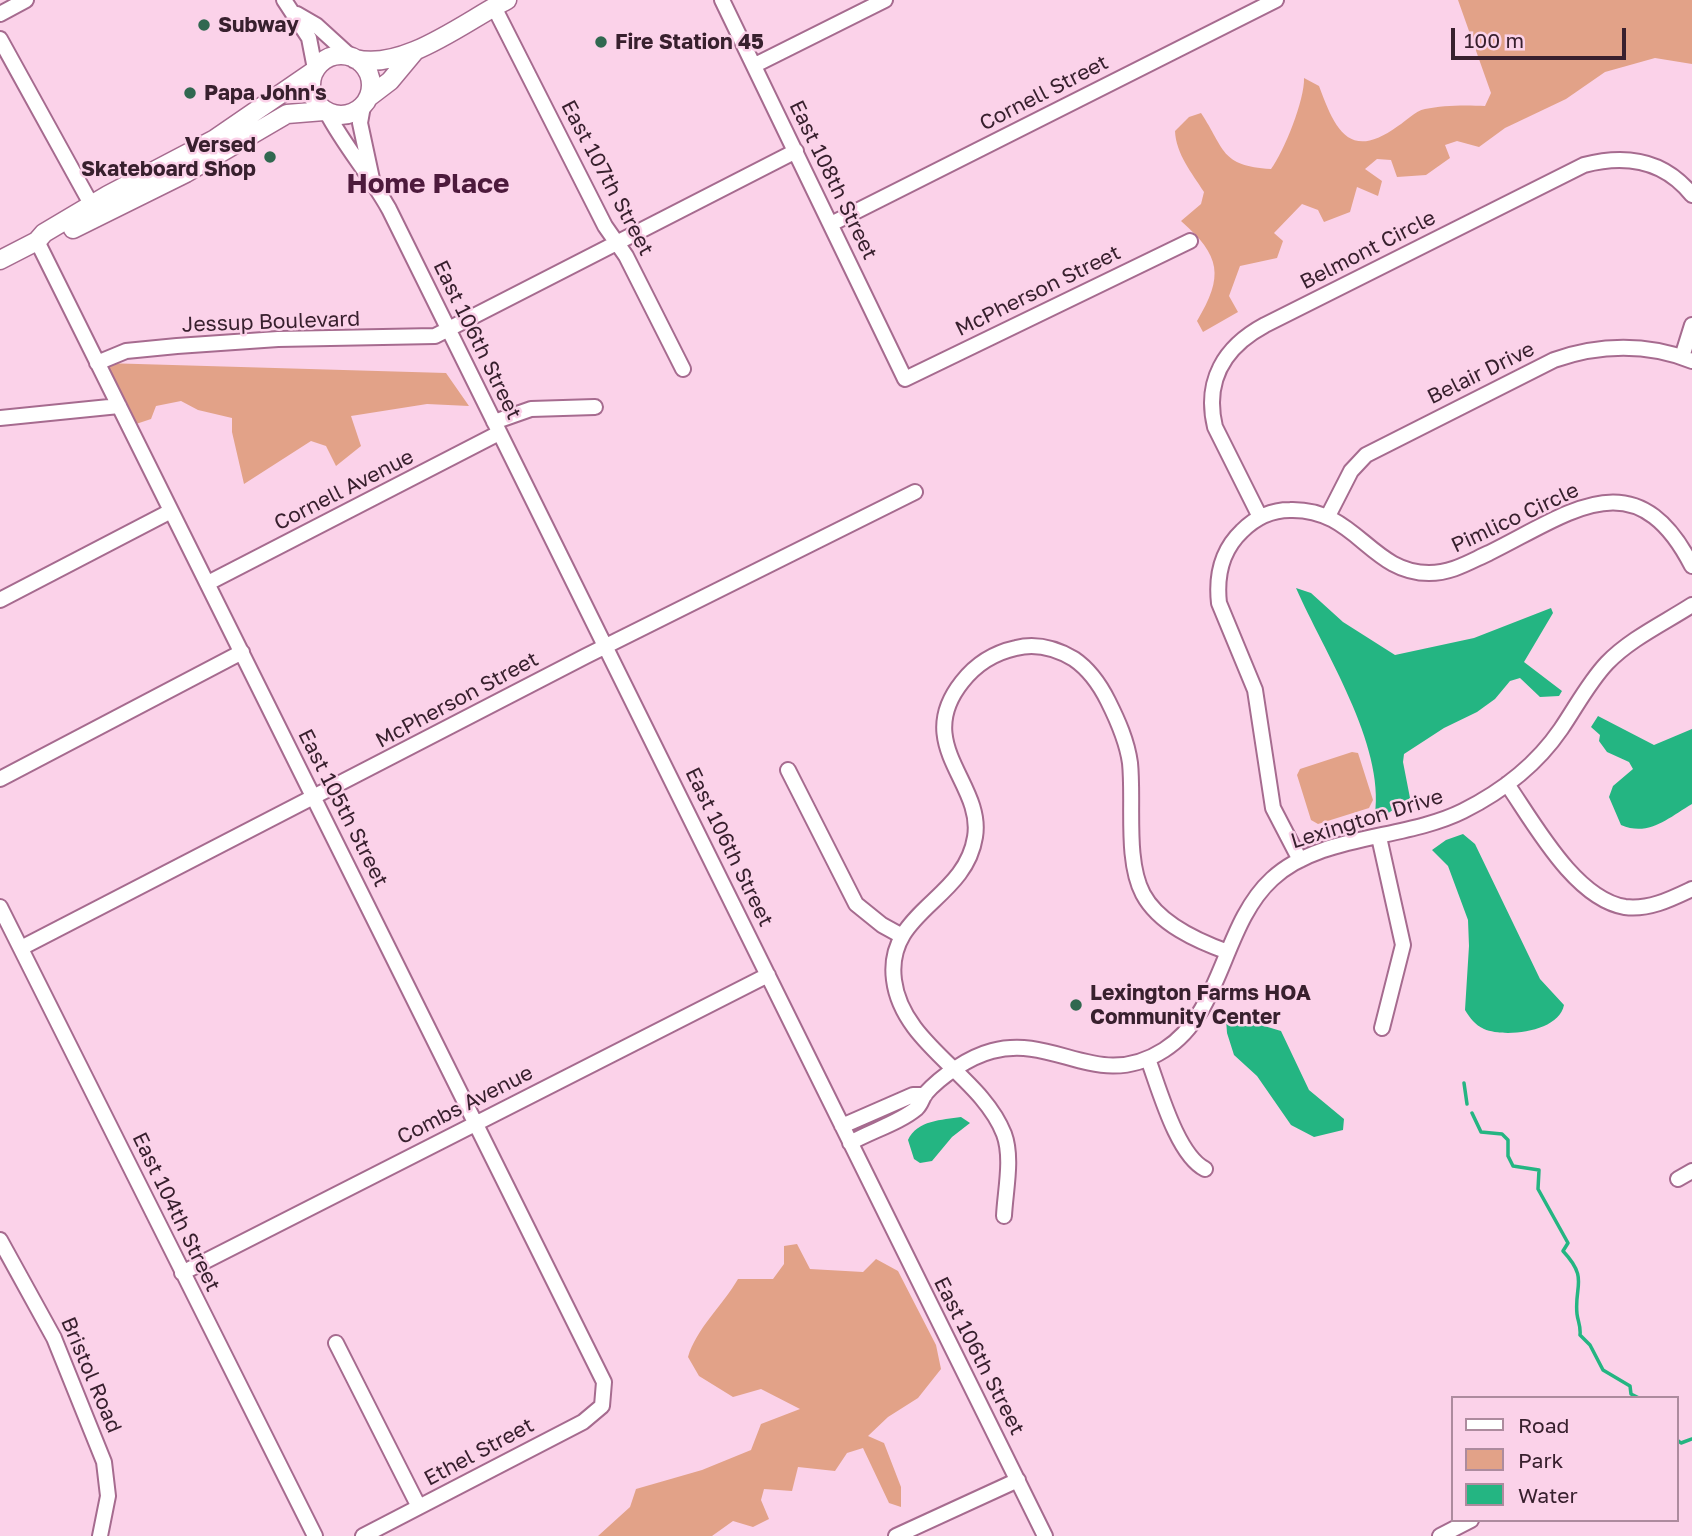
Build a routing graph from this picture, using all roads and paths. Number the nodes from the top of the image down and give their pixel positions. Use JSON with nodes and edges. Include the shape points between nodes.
{"nodes":[{"id":1,"x":26,"y":0,"type":"edge"},
{"id":2,"x":284,"y":0,"type":"edge"},
{"id":3,"x":722,"y":0,"type":"edge"},
{"id":4,"x":885,"y":0,"type":"edge"},
{"id":5,"x":1276,"y":0,"type":"edge"},
{"id":6,"x":500,"y":3,"type":"edge"},
{"id":7,"x":296,"y":13,"type":"junction"},
{"id":8,"x":0,"y":14,"type":"edge"},
{"id":9,"x":0,"y":39,"type":"edge"},
{"id":10,"x":415,"y":51,"type":"junction"},
{"id":11,"x":353,"y":57,"type":"junction"},
{"id":12,"x":755,"y":65,"type":"junction"},
{"id":13,"x":314,"y":70,"type":"junction"},
{"id":14,"x":366,"y":101,"type":"junction"},
{"id":15,"x":326,"y":112,"type":"junction"},
{"id":16,"x":796,"y":151,"type":"junction"},
{"id":17,"x":372,"y":179,"type":"junction"},
{"id":18,"x":1692,"y":195,"type":"edge"},
{"id":19,"x":95,"y":211,"type":"junction"},
{"id":20,"x":831,"y":224,"type":"junction"},
{"id":21,"x":37,"y":241,"type":"junction"},
{"id":22,"x":1190,"y":241,"type":"dead end"},
{"id":23,"x":616,"y":245,"type":"junction"},
{"id":24,"x":0,"y":260,"type":"edge"},
{"id":25,"x":1692,"y":325,"type":"edge"},
{"id":26,"x":447,"y":330,"type":"junction"},
{"id":27,"x":1687,"y":359,"type":"edge"},
{"id":28,"x":97,"y":363,"type":"junction"},
{"id":29,"x":683,"y":369,"type":"dead end"},
{"id":30,"x":905,"y":379,"type":"joint"},
{"id":31,"x":119,"y":406,"type":"junction"},
{"id":32,"x":595,"y":407,"type":"dead end"},
{"id":33,"x":0,"y":418,"type":"edge"},
{"id":34,"x":497,"y":428,"type":"junction"},
{"id":35,"x":915,"y":492,"type":"dead end"},
{"id":36,"x":171,"y":511,"type":"junction"},
{"id":37,"x":1328,"y":516,"type":"junction"},
{"id":38,"x":1260,"y":517,"type":"junction"},
{"id":39,"x":1692,"y":566,"type":"edge"},
{"id":40,"x":208,"y":583,"type":"junction"},
{"id":41,"x":0,"y":600,"type":"edge"},
{"id":42,"x":1692,"y":605,"type":"edge"},
{"id":43,"x":606,"y":647,"type":"junction"},
{"id":44,"x":242,"y":652,"type":"junction"},
{"id":45,"x":788,"y":770,"type":"dead end"},
{"id":46,"x":0,"y":779,"type":"edge"},
{"id":47,"x":1507,"y":784,"type":"junction"},
{"id":48,"x":315,"y":799,"type":"junction"},
{"id":49,"x":1379,"y":837,"type":"junction"},
{"id":50,"x":1300,"y":860,"type":"junction"},
{"id":51,"x":1692,"y":889,"type":"edge"},
{"id":52,"x":0,"y":907,"type":"edge"},
{"id":53,"x":902,"y":936,"type":"junction"},
{"id":54,"x":21,"y":948,"type":"junction"},
{"id":55,"x":1228,"y":951,"type":"junction"},
{"id":56,"x":768,"y":975,"type":"junction"},
{"id":57,"x":1382,"y":1028,"type":"dead end"},
{"id":58,"x":1148,"y":1059,"type":"junction"},
{"id":59,"x":955,"y":1070,"type":"junction"},
{"id":60,"x":925,"y":1095,"type":"junction"},
{"id":61,"x":475,"y":1123,"type":"junction"},
{"id":62,"x":842,"y":1126,"type":"junction"},
{"id":63,"x":850,"y":1143,"type":"junction"},
{"id":64,"x":1205,"y":1169,"type":"dead end"},
{"id":65,"x":1692,"y":1171,"type":"edge"},
{"id":66,"x":1678,"y":1179,"type":"dead end"},
{"id":67,"x":1004,"y":1216,"type":"dead end"},
{"id":68,"x":0,"y":1240,"type":"edge"},
{"id":69,"x":182,"y":1273,"type":"junction"},
{"id":70,"x":337,"y":1343,"type":"dead end"},
{"id":71,"x":605,"y":1395,"type":"joint"},
{"id":72,"x":1018,"y":1480,"type":"junction"},
{"id":73,"x":419,"y":1507,"type":"junction"},
{"id":74,"x":1467,"y":1522,"type":"edge"},
{"id":75,"x":100,"y":1536,"type":"edge"},
{"id":76,"x":315,"y":1536,"type":"edge"},
{"id":77,"x":362,"y":1536,"type":"edge"},
{"id":78,"x":896,"y":1536,"type":"edge"},
{"id":79,"x":1045,"y":1536,"type":"edge"},
{"id":80,"x":1440,"y":1536,"type":"edge"}],
"edges":[{"from":1,"to":8,"type":"street"},
{"from":2,"to":7,"type":"street"},
{"from":3,"to":12,"type":"street","name":"East 108th Street"},
{"from":4,"to":12,"type":"street"},
{"from":5,"to":20,"type":"street","name":"Cornell Street"},
{"from":6,"to":10,"type":"main road"},
{"from":6,"to":23,"type":"street","name":"East 107th Street"},
{"from":7,"to":11,"type":"street"},
{"from":7,"to":13,"type":"street","via":[[311,44]]},
{"from":9,"to":19,"type":"street"},
{"from":10,"to":11,"type":"main road","via":[[389,61]]},
{"from":10,"to":14,"type":"main road"},
{"from":11,"to":13,"type":"main road","via":[[331,57]]},
{"from":11,"to":14,"type":"main road","via":[[369,75]]},
{"from":12,"to":16,"type":"street","name":"East 108th Street"},
{"from":13,"to":15,"type":"main road","via":[[312,93]]},
{"from":13,"to":19,"type":"main road","via":[[215,139]]},
{"from":14,"to":15,"type":"main road","via":[[349,114]]},
{"from":14,"to":17,"type":"street","name":"East 106th Street","via":[[360,123]]},
{"from":15,"to":17,"type":"street","name":"East 106th Street"},
{"from":15,"to":19,"type":"main road","via":[[287,114],[218,156]]},
{"from":16,"to":20,"type":"street","name":"East 108th Street"},
{"from":16,"to":23,"type":"street","name":"Jessup Boulevard"},
{"from":17,"to":26,"type":"street","name":"East 106th Street"},
{"from":18,"to":38,"type":"street","name":"Belmont Circle","via":[[1668,173],[1647,163],[1626,158],[1584,165],[1265,325],[1234,345],[1212,385],[1212,415]]},
{"from":19,"to":21,"type":"main road","via":[[44,233]]},
{"from":20,"to":30,"type":"street","name":"East 108th Street"},
{"from":21,"to":24,"type":"main road"},
{"from":21,"to":28,"type":"street","name":"East 105th Street"},
{"from":22,"to":30,"type":"street","name":"McPherson Street"},
{"from":23,"to":26,"type":"street","name":"Jessup Boulevard"},
{"from":23,"to":29,"type":"street","name":"East 107th Street","via":[[626,256]]},
{"from":25,"to":27,"type":"street"},
{"from":26,"to":28,"type":"street","name":"Jessup Boulevard","via":[[427,338],[278,339],[177,346],[126,351]]},
{"from":26,"to":34,"type":"street","name":"East 106th Street"},
{"from":27,"to":37,"type":"street","name":"Belair Drive","via":[[1652,349],[1610,348],[1554,360],[1366,456],[1351,471]]},
{"from":28,"to":31,"type":"street","name":"East 105th Street"},
{"from":31,"to":33,"type":"street"},
{"from":31,"to":36,"type":"street","name":"East 105th Street"},
{"from":32,"to":34,"type":"street","via":[[531,409]]},
{"from":34,"to":40,"type":"street","name":"Cornell Avenue"},
{"from":34,"to":43,"type":"street","name":"East 106th Street"},
{"from":35,"to":43,"type":"street","name":"McPherson Street"},
{"from":36,"to":40,"type":"street","name":"East 105th Street"},
{"from":36,"to":41,"type":"street"},
{"from":37,"to":38,"type":"street","name":"Pimlico Circle","via":[[1284,510]]},
{"from":37,"to":39,"type":"street","name":"Pimlico Circle","via":[[1388,562],[1430,573],[1457,569],[1583,507],[1612,502],[1656,516],[1676,535]]},
{"from":38,"to":50,"type":"street","via":[[1227,551],[1219,573],[1218,596],[1222,616],[1255,690],[1273,808]]},
{"from":40,"to":44,"type":"street","name":"East 105th Street"},
{"from":42,"to":47,"type":"street","name":"Lexington Drive","via":[[1614,656],[1559,732]]},
{"from":43,"to":48,"type":"street","name":"McPherson Street"},
{"from":43,"to":56,"type":"street","name":"East 106th Street"},
{"from":44,"to":46,"type":"street"},
{"from":44,"to":48,"type":"street","name":"East 105th Street"},
{"from":45,"to":53,"type":"street","via":[[856,904]]},
{"from":47,"to":49,"type":"street","name":"Lexington Drive","via":[[1446,819]]},
{"from":47,"to":51,"type":"street","via":[[1579,882],[1598,897],[1624,907],[1639,907]]},
{"from":48,"to":54,"type":"street","name":"McPherson Street"},
{"from":48,"to":61,"type":"street","name":"East 105th Street"},
{"from":49,"to":50,"type":"street","name":"Lexington Drive"},
{"from":49,"to":57,"type":"street","via":[[1403,946]]},
{"from":50,"to":55,"type":"street","name":"Lexington Drive","via":[[1265,885]]},
{"from":52,"to":54,"type":"street","name":"East 104th Street"},
{"from":53,"to":55,"type":"street","via":[[916,916],[958,879],[976,836],[972,808],[945,740],[949,704],[968,673],[985,660],[1013,648],[1035,646],[1069,656],[1089,671],[1120,725],[1130,766],[1135,872],[1149,904],[1167,922]]},
{"from":53,"to":59,"type":"street","via":[[893,977],[901,1006]]},
{"from":54,"to":69,"type":"street","name":"East 104th Street"},
{"from":55,"to":58,"type":"street","name":"Lexington Drive","via":[[1193,1024]]},
{"from":56,"to":61,"type":"street","name":"Combs Avenue"},
{"from":56,"to":62,"type":"street","name":"East 106th Street"},
{"from":58,"to":59,"type":"street","name":"Lexington Drive","via":[[1101,1066],[1034,1048],[1008,1048],[978,1055]]},
{"from":58,"to":64,"type":"street","via":[[1180,1139]]},
{"from":59,"to":60,"type":"street","name":"Lexington Drive"},
{"from":59,"to":67,"type":"street","via":[[990,1110],[1005,1137]]},
{"from":60,"to":62,"type":"street","name":"Lexington Drive","via":[[913,1095]]},
{"from":60,"to":63,"type":"street","name":"Lexington Drive","via":[[919,1107]]},
{"from":61,"to":69,"type":"street","name":"Combs Avenue"},
{"from":61,"to":71,"type":"street","name":"East 105th Street","via":[[596,1362]]},
{"from":62,"to":63,"type":"street","name":"East 106th Street"},
{"from":63,"to":72,"type":"street","name":"East 106th Street"},
{"from":65,"to":66,"type":"street"},
{"from":68,"to":75,"type":"street","name":"Bristol Road","via":[[54,1338],[104,1462],[108,1496]]},
{"from":69,"to":76,"type":"street","name":"East 104th Street"},
{"from":70,"to":73,"type":"street"},
{"from":71,"to":73,"type":"street","name":"Ethel Street","via":[[602,1406],[583,1422]]},
{"from":72,"to":78,"type":"street"},
{"from":72,"to":79,"type":"street","name":"East 106th Street"},
{"from":73,"to":77,"type":"street","name":"Ethel Street"},
{"from":74,"to":80,"type":"street"}]}
